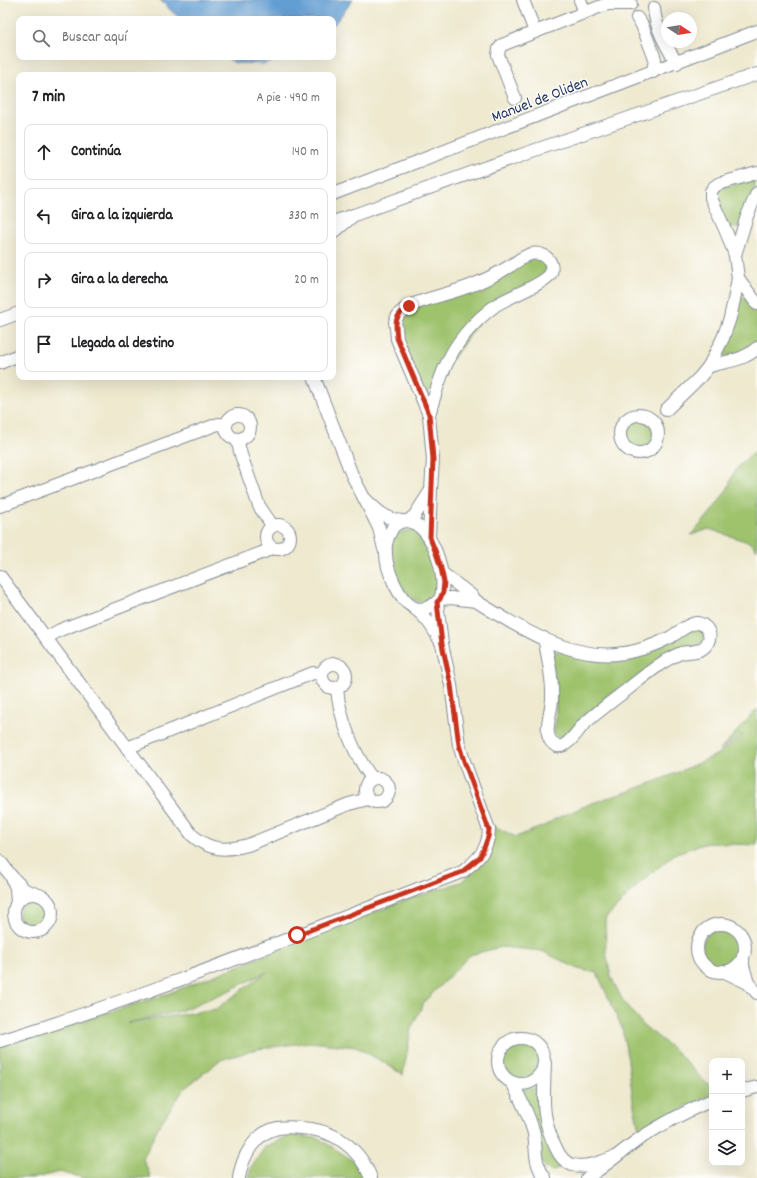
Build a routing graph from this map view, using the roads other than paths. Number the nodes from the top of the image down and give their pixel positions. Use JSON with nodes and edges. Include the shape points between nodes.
{"nodes":[{"id":1,"x":523,"y":0,"type":"edge"},
{"id":2,"x":580,"y":0,"type":"edge"},
{"id":3,"x":632,"y":2,"type":"edge"},
{"id":4,"x":653,"y":4,"type":"edge"},
{"id":5,"x":585,"y":12,"type":"junction"},
{"id":6,"x":637,"y":18,"type":"junction"},
{"id":7,"x":757,"y":31,"type":"edge"},
{"id":8,"x":536,"y":32,"type":"junction"},
{"id":9,"x":677,"y":63,"type":"junction"},
{"id":10,"x":653,"y":72,"type":"junction"},
{"id":11,"x":757,"y":74,"type":"edge"},
{"id":12,"x":514,"y":98,"type":"dead end"},
{"id":13,"x":757,"y":173,"type":"edge"},
{"id":14,"x":336,"y":193,"type":"edge"},
{"id":15,"x":757,"y":193,"type":"edge"},
{"id":16,"x":354,"y":215,"type":"junction"},
{"id":17,"x":336,"y":221,"type":"edge"},
{"id":18,"x":336,"y":230,"type":"edge"},
{"id":19,"x":735,"y":255,"type":"junction"},
{"id":20,"x":738,"y":278,"type":"junction"},
{"id":21,"x":757,"y":304,"type":"edge"},
{"id":22,"x":16,"y":314,"type":"edge"},
{"id":23,"x":0,"y":320,"type":"edge"},
{"id":24,"x":757,"y":348,"type":"edge"},
{"id":25,"x":16,"y":356,"type":"edge"},
{"id":26,"x":0,"y":363,"type":"edge"},
{"id":27,"x":709,"y":366,"type":"junction"},
{"id":28,"x":315,"y":380,"type":"edge"},
{"id":29,"x":666,"y":410,"type":"junction"},
{"id":30,"x":429,"y":414,"type":"junction"},
{"id":31,"x":645,"y":416,"type":"junction"},
{"id":32,"x":226,"y":425,"type":"junction"},
{"id":33,"x":658,"y":431,"type":"junction"},
{"id":34,"x":237,"y":439,"type":"junction"},
{"id":35,"x":431,"y":490,"type":"junction"},
{"id":36,"x":364,"y":498,"type":"junction"},
{"id":37,"x":0,"y":506,"type":"edge"},
{"id":38,"x":405,"y":521,"type":"junction"},
{"id":39,"x":272,"y":525,"type":"junction"},
{"id":40,"x":430,"y":538,"type":"junction"},
{"id":41,"x":272,"y":548,"type":"junction"},
{"id":42,"x":386,"y":555,"type":"junction"},
{"id":43,"x":442,"y":573,"type":"junction"},
{"id":44,"x":0,"y":576,"type":"edge"},
{"id":45,"x":439,"y":600,"type":"junction"},
{"id":46,"x":476,"y":601,"type":"junction"},
{"id":47,"x":414,"y":608,"type":"junction"},
{"id":48,"x":46,"y":638,"type":"junction"},
{"id":49,"x":544,"y":638,"type":"junction"},
{"id":50,"x":442,"y":644,"type":"junction"},
{"id":51,"x":322,"y":674,"type":"junction"},
{"id":52,"x":337,"y":688,"type":"junction"},
{"id":53,"x":127,"y":748,"type":"junction"},
{"id":54,"x":372,"y":778,"type":"junction"},
{"id":55,"x":368,"y":799,"type":"junction"},
{"id":56,"x":0,"y":861,"type":"edge"},
{"id":57,"x":11,"y":876,"type":"junction"},
{"id":58,"x":36,"y":894,"type":"junction"},
{"id":59,"x":17,"y":902,"type":"junction"},
{"id":60,"x":743,"y":956,"type":"junction"},
{"id":61,"x":723,"y":971,"type":"junction"},
{"id":62,"x":748,"y":983,"type":"junction"},
{"id":63,"x":757,"y":994,"type":"edge"},
{"id":64,"x":0,"y":1041,"type":"edge"},
{"id":65,"x":545,"y":1064,"type":"junction"},
{"id":66,"x":512,"y":1082,"type":"junction"},
{"id":67,"x":757,"y":1087,"type":"edge"},
{"id":68,"x":745,"y":1090,"type":"edge"},
{"id":69,"x":709,"y":1101,"type":"edge"},
{"id":70,"x":614,"y":1157,"type":"junction"},
{"id":71,"x":239,"y":1178,"type":"edge"},
{"id":72,"x":371,"y":1178,"type":"edge"},
{"id":73,"x":545,"y":1178,"type":"edge"},
{"id":74,"x":587,"y":1178,"type":"edge"}],
"edges":[{"from":1,"to":8,"type":"street"},
{"from":2,"to":5,"type":"street"},
{"from":3,"to":5,"type":"street","via":[[608,4]]},
{"from":3,"to":6,"type":"street","via":[[632,12]]},
{"from":4,"to":6,"type":"street","via":[[651,15],[644,19]]},
{"from":4,"to":9,"type":"street","via":[[656,21],[669,52]]},
{"from":5,"to":8,"type":"street"},
{"from":6,"to":10,"type":"street","via":[[655,60]]},
{"from":7,"to":9,"type":"street","name":"Manuel de Oliden"},
{"from":8,"to":12,"type":"street","via":[[502,45],[499,49],[498,55]]},
{"from":9,"to":10,"type":"street","name":"Manuel de Oliden"},
{"from":10,"to":14,"type":"street","name":"Manuel de Oliden"},
{"from":11,"to":16,"type":"street"},
{"from":13,"to":19,"type":"street","via":[[718,184],[711,191]]},
{"from":15,"to":19,"type":"street"},
{"from":16,"to":17,"type":"street"},
{"from":16,"to":18,"type":"street"},
{"from":19,"to":20,"type":"street"},
{"from":20,"to":21,"type":"street"},
{"from":20,"to":27,"type":"street","via":[[730,318]]},
{"from":22,"to":23,"type":"street"},
{"from":24,"to":27,"type":"street","via":[[738,360]]},
{"from":25,"to":26,"type":"street"},
{"from":27,"to":29,"type":"street"},
{"from":28,"to":36,"type":"street","via":[[352,475]]},
{"from":29,"to":31,"type":"street"},
{"from":29,"to":33,"type":"street"},
{"from":30,"to":30,"type":"street","via":[[440,378],[458,344],[480,319],[497,305],[541,282],[552,272],[550,262],[542,255],[530,254],[473,285],[409,306],[400,313],[396,322],[397,338]]},
{"from":30,"to":35,"type":"street","via":[[433,459]]},
{"from":31,"to":33,"type":"street","via":[[653,422]]},
{"from":31,"to":33,"type":"street","via":[[632,416],[626,420],[620,431],[622,444],[632,452],[645,452],[655,444]]},
{"from":32,"to":34,"type":"street","via":[[229,436]]},
{"from":32,"to":34,"type":"street","via":[[229,418],[236,414],[248,419],[248,435]]},
{"from":32,"to":37,"type":"street","via":[[218,424]]},
{"from":34,"to":39,"type":"street","via":[[259,506]]},
{"from":35,"to":38,"type":"street","via":[[415,516]]},
{"from":35,"to":40,"type":"street"},
{"from":36,"to":38,"type":"street","via":[[383,515],[392,520]]},
{"from":36,"to":42,"type":"street","via":[[379,528]]},
{"from":38,"to":40,"type":"street","via":[[414,523]]},
{"from":38,"to":42,"type":"street","via":[[391,529]]},
{"from":39,"to":41,"type":"street","via":[[266,531],[265,539]]},
{"from":39,"to":41,"type":"street","via":[[284,526],[289,532],[290,540],[280,549]]},
{"from":40,"to":43,"type":"street"},
{"from":41,"to":48,"type":"street","via":[[60,630]]},
{"from":42,"to":47,"type":"street","via":[[390,574],[396,586],[404,599]]},
{"from":43,"to":45,"type":"street","via":[[443,592]]},
{"from":43,"to":46,"type":"street"},
{"from":44,"to":48,"type":"street"},
{"from":45,"to":46,"type":"street","via":[[451,598]]},
{"from":45,"to":47,"type":"street","via":[[428,608]]},
{"from":45,"to":50,"type":"street"},
{"from":46,"to":49,"type":"street","via":[[515,625]]},
{"from":47,"to":50,"type":"street","via":[[430,623]]},
{"from":48,"to":53,"type":"street"},
{"from":49,"to":49,"type":"street","via":[[552,698],[548,735],[553,744],[560,746],[566,744],[584,724],[666,660],[704,647],[709,634],[703,625],[692,624],[644,649],[607,655],[580,652]]},
{"from":50,"to":64,"type":"street","via":[[451,685],[459,745],[489,830],[480,857],[470,866],[462,872],[134,998]]},
{"from":51,"to":52,"type":"street","via":[[326,685]]},
{"from":51,"to":52,"type":"street","via":[[325,667],[333,664],[344,668],[346,680]]},
{"from":51,"to":53,"type":"street","via":[[313,674]]},
{"from":52,"to":54,"type":"street","via":[[341,715],[359,758]]},
{"from":53,"to":55,"type":"street","via":[[192,835],[211,847],[225,849],[248,845],[349,804]]},
{"from":54,"to":55,"type":"street","via":[[368,780],[365,788]]},
{"from":54,"to":55,"type":"street","via":[[380,777],[390,789],[387,797],[380,802]]},
{"from":56,"to":57,"type":"street"},
{"from":57,"to":58,"type":"street","via":[[19,885]]},
{"from":57,"to":59,"type":"street","via":[[16,888]]},
{"from":58,"to":59,"type":"street","via":[[26,896]]},
{"from":58,"to":59,"type":"street","via":[[47,900],[52,912],[48,925],[37,932],[24,930],[19,926],[14,915]]},
{"from":60,"to":61,"type":"street","via":[[736,967]]},
{"from":60,"to":61,"type":"street","via":[[744,940],[734,927],[726,924],[710,926],[699,938],[698,954],[708,967],[715,971]]},
{"from":60,"to":62,"type":"street"},
{"from":61,"to":62,"type":"street"},
{"from":62,"to":63,"type":"street"},
{"from":65,"to":66,"type":"street","via":[[539,1076],[533,1081],[526,1084]]},
{"from":65,"to":66,"type":"street","via":[[545,1055],[536,1042],[529,1038],[513,1038],[506,1042],[498,1056],[501,1072]]},
{"from":65,"to":70,"type":"street","via":[[543,1108],[552,1141],[563,1159],[580,1166]]},
{"from":66,"to":73,"type":"street","via":[[528,1116],[534,1134],[537,1162]]},
{"from":67,"to":68,"type":"street"},
{"from":69,"to":70,"type":"street","via":[[660,1126]]},
{"from":70,"to":74,"type":"street"},
{"from":71,"to":72,"type":"street","via":[[244,1158],[257,1140],[277,1128],[292,1127],[322,1131],[340,1139],[361,1159]]}]}
